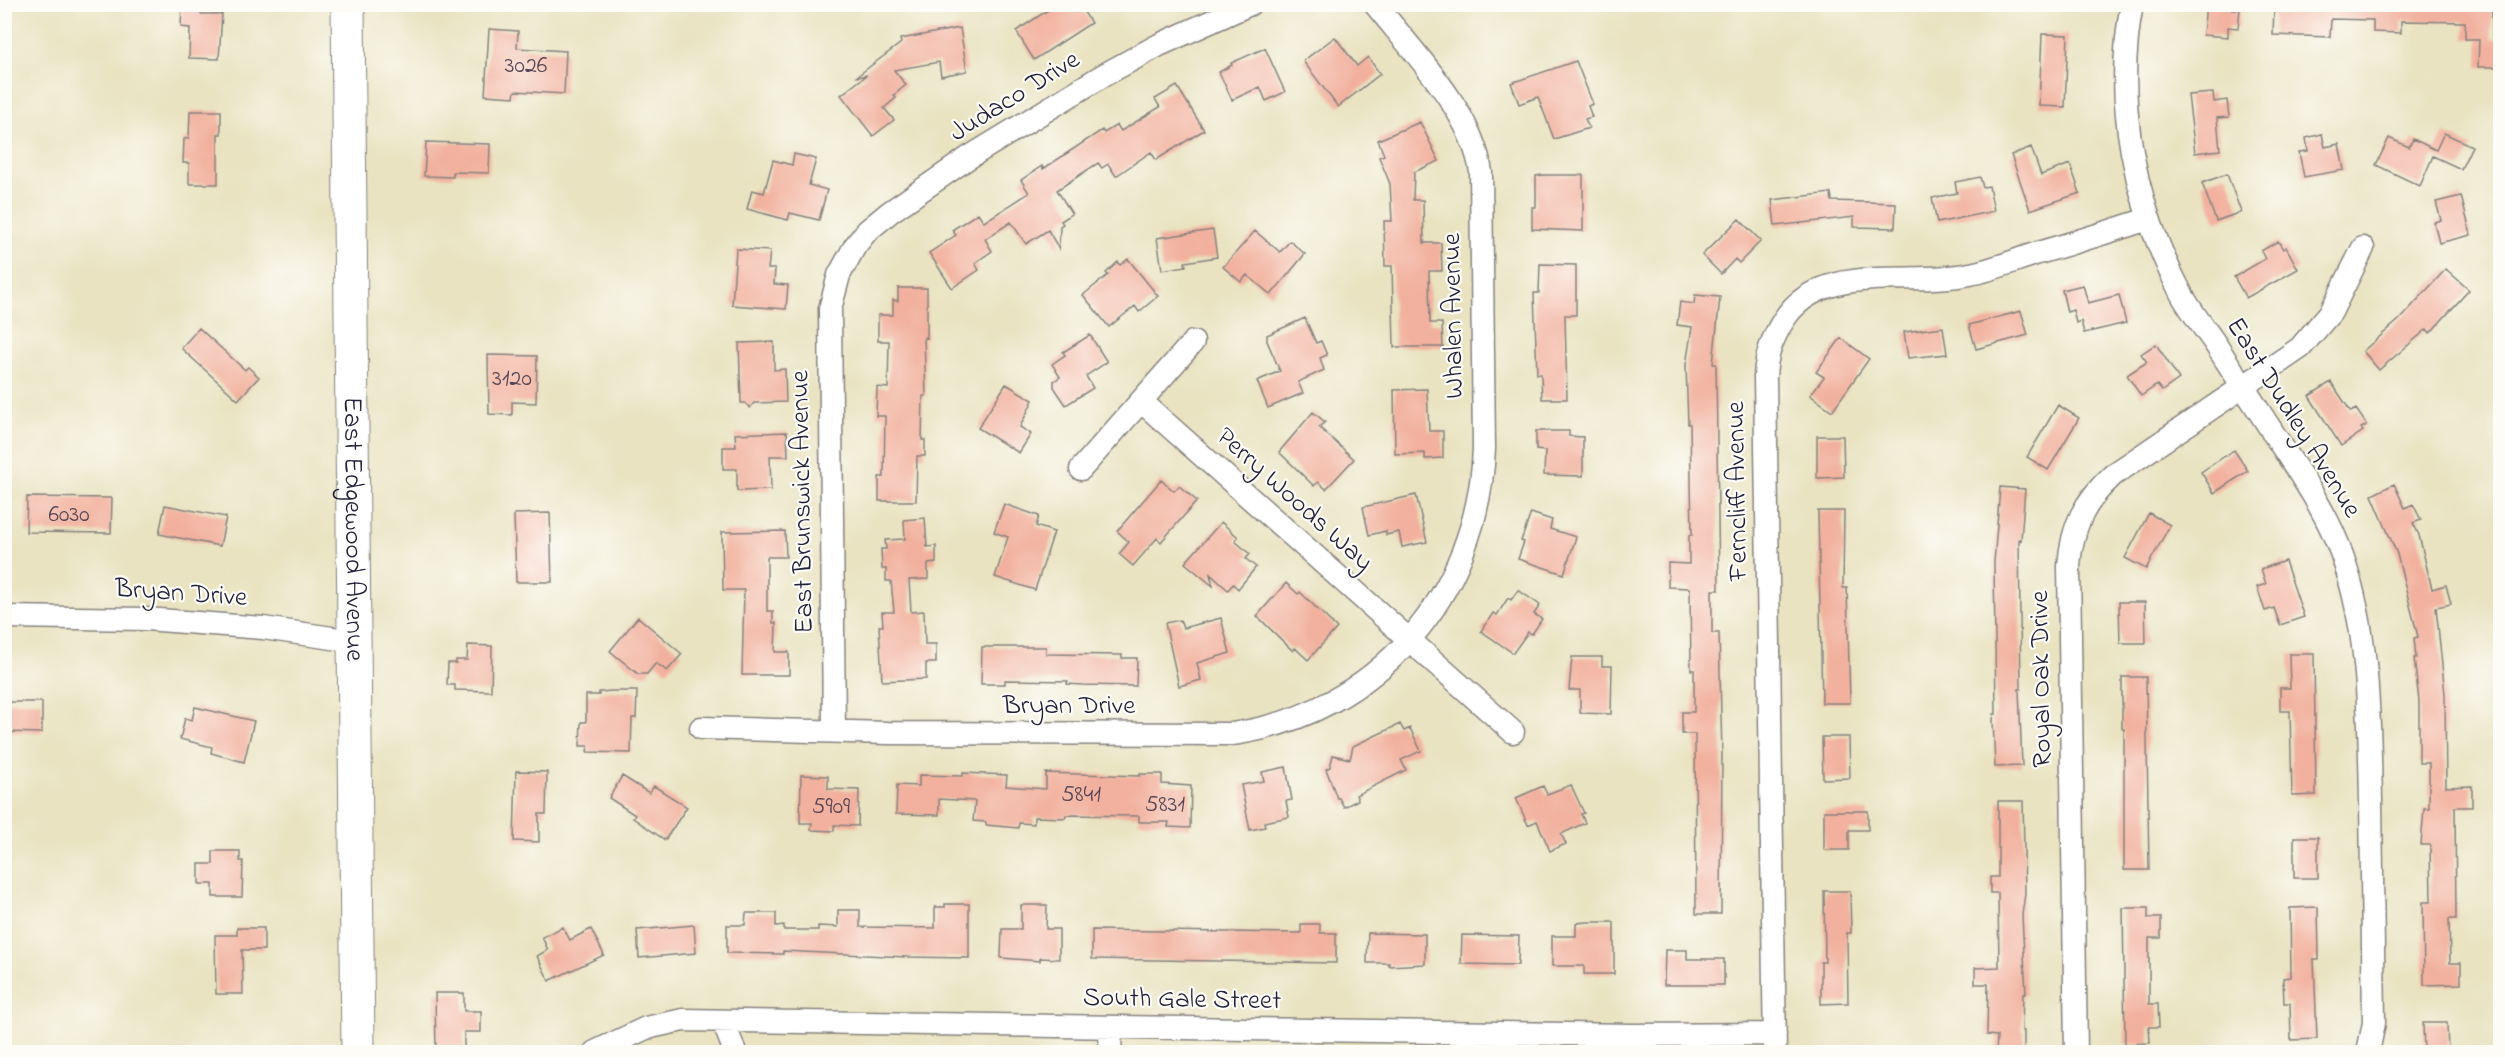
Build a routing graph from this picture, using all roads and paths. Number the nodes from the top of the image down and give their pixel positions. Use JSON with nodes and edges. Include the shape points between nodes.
{"nodes":[{"id":1,"x":348,"y":4,"type":"edge"},
{"id":2,"x":1250,"y":4,"type":"edge"},
{"id":3,"x":1375,"y":4,"type":"edge"},
{"id":4,"x":2132,"y":4,"type":"edge"},
{"id":5,"x":2148,"y":219,"type":"junction"},
{"id":6,"x":2363,"y":249,"type":"dead end"},
{"id":7,"x":839,"y":275,"type":"joint"},
{"id":8,"x":1193,"y":342,"type":"dead end"},
{"id":9,"x":2243,"y":387,"type":"junction"},
{"id":10,"x":1142,"y":402,"type":"junction"},
{"id":11,"x":1081,"y":469,"type":"dead end"},
{"id":12,"x":4,"y":617,"type":"edge"},
{"id":13,"x":1408,"y":640,"type":"junction"},
{"id":14,"x":353,"y":641,"type":"junction"},
{"id":15,"x":701,"y":728,"type":"dead end"},
{"id":16,"x":834,"y":730,"type":"junction"},
{"id":17,"x":1513,"y":732,"type":"dead end"},
{"id":18,"x":723,"y":1021,"type":"junction"},
{"id":19,"x":1111,"y":1027,"type":"junction"},
{"id":20,"x":1473,"y":1042,"type":"edge"},
{"id":21,"x":1775,"y":1043,"type":"edge"},
{"id":22,"x":358,"y":1053,"type":"edge"},
{"id":23,"x":596,"y":1053,"type":"edge"},
{"id":24,"x":735,"y":1053,"type":"edge"},
{"id":25,"x":1110,"y":1053,"type":"edge"},
{"id":26,"x":2076,"y":1053,"type":"edge"},
{"id":27,"x":2368,"y":1053,"type":"edge"}],
"edges":[{"from":1,"to":14,"type":"main road","name":"East Edgewood Avenue"},
{"from":2,"to":7,"type":"street","name":"Judaco Drive","via":[[1102,76],[968,158],[867,231]]},
{"from":3,"to":13,"type":"street","name":"Whalen Avenue","via":[[1465,122],[1481,172],[1482,487],[1457,569],[1433,610]]},
{"from":4,"to":5,"type":"street","name":"East Dudley Avenue","via":[[2126,98],[2132,155]]},
{"from":5,"to":9,"type":"street","name":"East Dudley Avenue","via":[[2184,298]]},
{"from":5,"to":21,"type":"street","name":"Ferncliff Avenue","via":[[1969,274],[1928,280],[1834,283],[1793,307],[1772,339],[1765,377]]},
{"from":6,"to":9,"type":"street","name":"Royal Oak Drive","via":[[2335,306],[2319,328],[2300,348]]},
{"from":7,"to":16,"type":"street","name":"East Brunswick Avenue","via":[[830,319]]},
{"from":8,"to":10,"type":"street"},
{"from":9,"to":26,"type":"street","name":"Royal Oak Drive","via":[[2113,475],[2092,495],[2072,538],[2069,566]]},
{"from":9,"to":27,"type":"street","name":"East Dudley Avenue","via":[[2323,513],[2342,553],[2363,635],[2369,699],[2374,1023]]},
{"from":10,"to":11,"type":"street"},
{"from":10,"to":13,"type":"street","name":"Perry Woods Way"},
{"from":12,"to":14,"type":"street","name":"Bryan Drive","via":[[146,619],[263,628]]},
{"from":13,"to":16,"type":"street","name":"Bryan Drive","via":[[1383,667],[1346,695],[1305,716],[1250,732],[1193,736]]},
{"from":13,"to":17,"type":"street","name":"Perry Woods Way"},
{"from":14,"to":22,"type":"main road","name":"East Edgewood Avenue"},
{"from":15,"to":16,"type":"street","name":"Bryan Drive"},
{"from":18,"to":19,"type":"street","name":"South Gale Street"},
{"from":18,"to":23,"type":"street","name":"South Gale Street","via":[[661,1023]]},
{"from":18,"to":24,"type":"street"},
{"from":19,"to":20,"type":"street","name":"South Gale Street"},
{"from":19,"to":25,"type":"street"},
{"from":20,"to":21,"type":"street","name":"South Gale Street","via":[[1633,1035]]}]}
